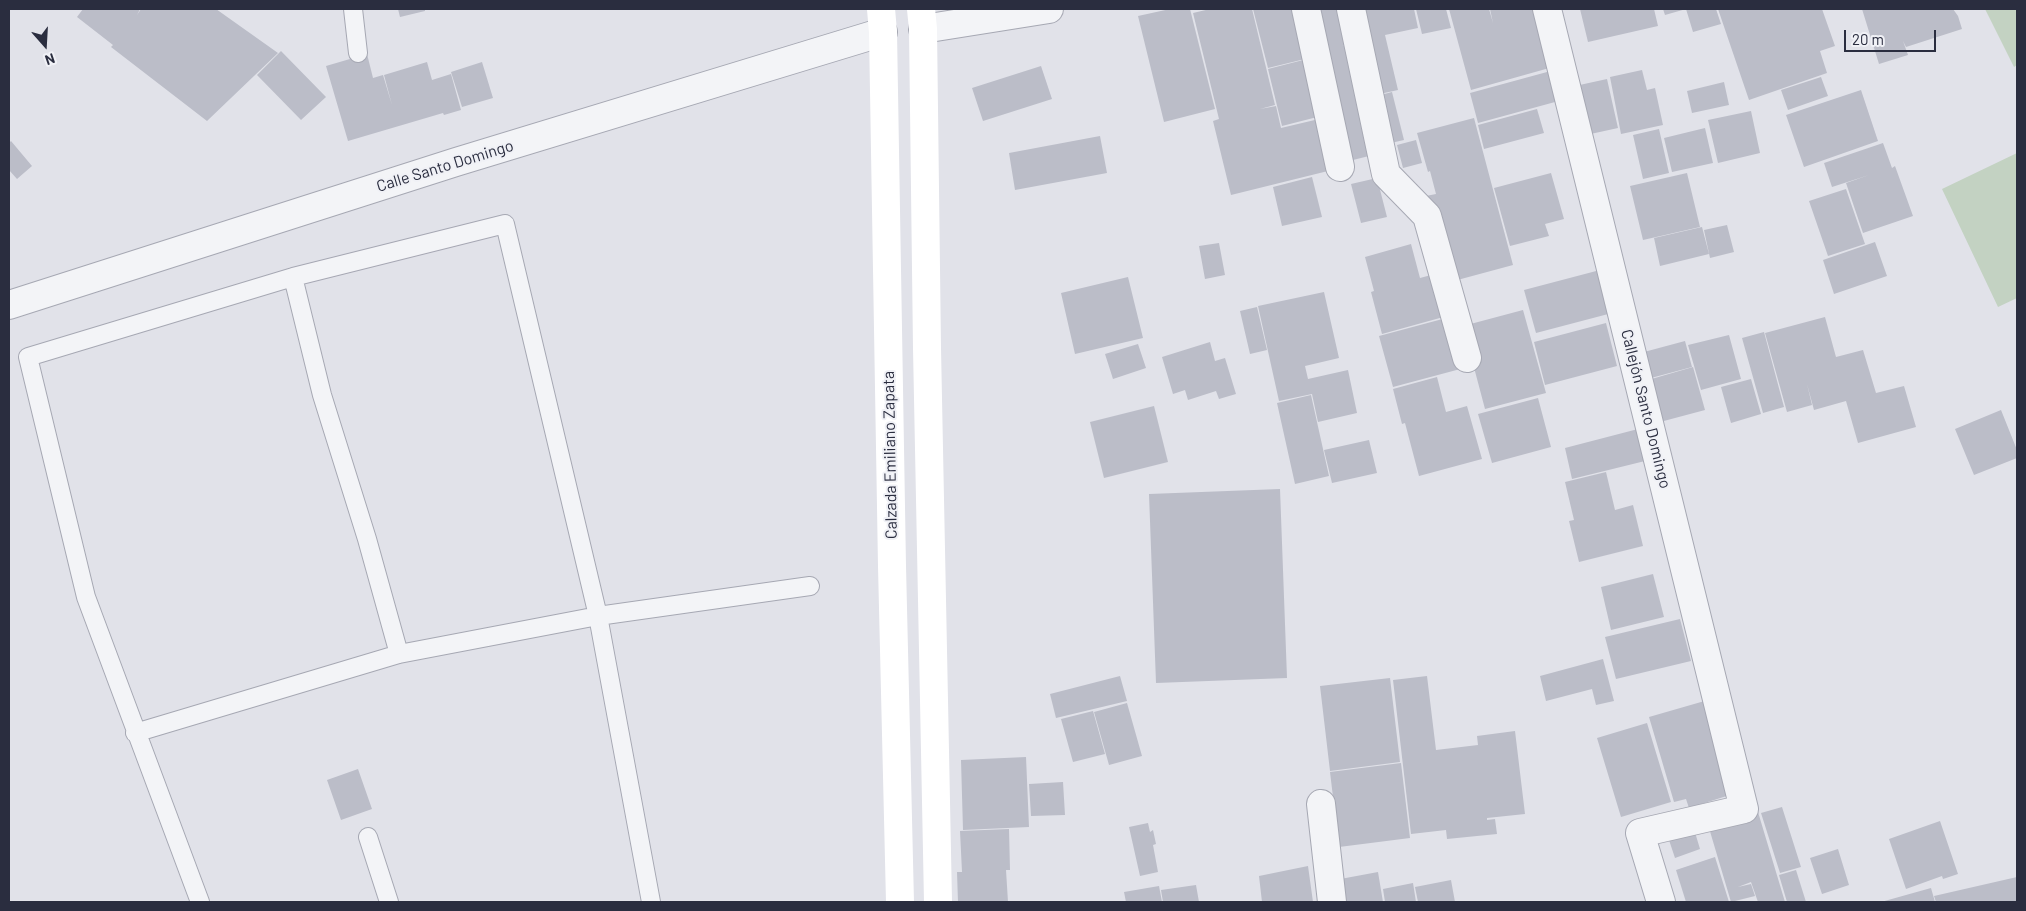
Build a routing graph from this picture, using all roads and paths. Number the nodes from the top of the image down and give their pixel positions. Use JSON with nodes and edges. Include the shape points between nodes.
{"nodes":[{"id":1,"x":353,"y":9,"type":"edge"},
{"id":2,"x":1049,"y":9,"type":"edge"},
{"id":3,"x":1306,"y":9,"type":"edge"},
{"id":4,"x":1351,"y":9,"type":"edge"},
{"id":5,"x":1547,"y":9,"type":"edge"},
{"id":6,"x":922,"y":19,"type":"edge"},
{"id":7,"x":882,"y":20,"type":"edge"},
{"id":8,"x":358,"y":53,"type":"dead end"},
{"id":9,"x":1340,"y":167,"type":"dead end"},
{"id":10,"x":293,"y":277,"type":"junction"},
{"id":11,"x":9,"y":305,"type":"edge"},
{"id":12,"x":927,"y":348,"type":"junction"},
{"id":13,"x":888,"y":350,"type":"junction"},
{"id":14,"x":1467,"y":358,"type":"dead end"},
{"id":15,"x":810,"y":586,"type":"dead end"},
{"id":16,"x":598,"y":616,"type":"junction"},
{"id":17,"x":399,"y":654,"type":"junction"},
{"id":18,"x":135,"y":733,"type":"junction"},
{"id":19,"x":1321,"y":804,"type":"dead end"},
{"id":20,"x":368,"y":837,"type":"dead end"},
{"id":21,"x":200,"y":902,"type":"edge"},
{"id":22,"x":388,"y":902,"type":"edge"},
{"id":23,"x":651,"y":902,"type":"edge"},
{"id":24,"x":900,"y":902,"type":"edge"},
{"id":25,"x":938,"y":902,"type":"edge"},
{"id":26,"x":1332,"y":902,"type":"edge"},
{"id":27,"x":1661,"y":902,"type":"edge"}],
"edges":[{"from":1,"to":8,"type":"lane"},
{"from":2,"to":6,"type":"street"},
{"from":3,"to":9,"type":"street"},
{"from":4,"to":14,"type":"street","via":[[1386,174],[1428,216]]},
{"from":5,"to":27,"type":"street","name":"Callejón Santo Domingo","via":[[1744,809],[1640,833]]},
{"from":6,"to":12,"type":"main road"},
{"from":7,"to":11,"type":"street","name":"Calle Santo Domingo","via":[[456,162]]},
{"from":7,"to":13,"type":"main road","name":"Calzada Emiliano Zapata"},
{"from":10,"to":16,"type":"lane","via":[[506,224]]},
{"from":10,"to":17,"type":"lane","via":[[322,395]]},
{"from":10,"to":18,"type":"lane","via":[[28,357],[86,597]]},
{"from":12,"to":13,"type":"main road"},
{"from":12,"to":25,"type":"main road"},
{"from":13,"to":24,"type":"main road","name":"Calzada Emiliano Zapata"},
{"from":15,"to":16,"type":"lane"},
{"from":16,"to":17,"type":"lane"},
{"from":16,"to":23,"type":"lane"},
{"from":17,"to":18,"type":"lane"},
{"from":18,"to":21,"type":"lane"},
{"from":19,"to":26,"type":"street"},
{"from":20,"to":22,"type":"lane"}]}
